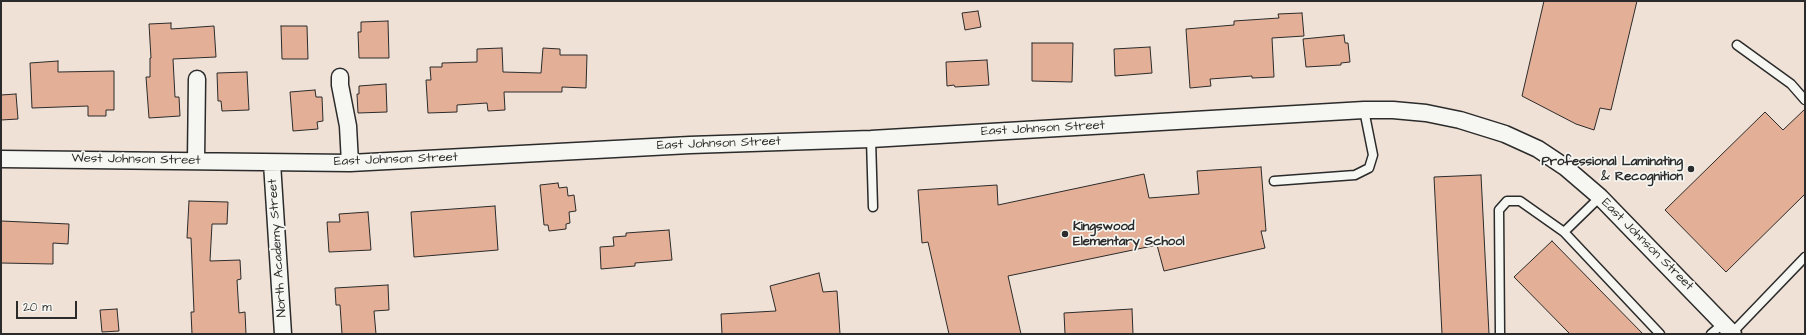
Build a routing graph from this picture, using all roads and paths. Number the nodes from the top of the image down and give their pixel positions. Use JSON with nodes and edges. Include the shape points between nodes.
{"nodes":[{"id":1,"x":1737,"y":45,"type":"dead end"},
{"id":2,"x":340,"y":77,"type":"dead end"},
{"id":3,"x":197,"y":79,"type":"dead end"},
{"id":4,"x":1805,"y":100,"type":"edge"},
{"id":5,"x":1364,"y":110,"type":"junction"},
{"id":6,"x":871,"y":139,"type":"junction"},
{"id":7,"x":1,"y":159,"type":"edge"},
{"id":8,"x":196,"y":161,"type":"junction"},
{"id":9,"x":272,"y":163,"type":"junction"},
{"id":10,"x":350,"y":163,"type":"junction"},
{"id":11,"x":1274,"y":181,"type":"dead end"},
{"id":12,"x":1600,"y":197,"type":"junction"},
{"id":13,"x":873,"y":207,"type":"dead end"},
{"id":14,"x":1564,"y":232,"type":"junction"},
{"id":15,"x":1805,"y":257,"type":"edge"},
{"id":16,"x":1730,"y":330,"type":"edge"},
{"id":17,"x":283,"y":334,"type":"edge"},
{"id":18,"x":1500,"y":334,"type":"edge"},
{"id":19,"x":1660,"y":334,"type":"edge"},
{"id":20,"x":1711,"y":334,"type":"edge"}],
"edges":[{"from":1,"to":4,"type":"lane","via":[[1791,84]]},
{"from":2,"to":10,"type":"street","via":[[348,126]]},
{"from":3,"to":8,"type":"street"},
{"from":5,"to":6,"type":"street","name":"East Johnson Street"},
{"from":5,"to":11,"type":"lane","via":[[1373,155],[1369,168],[1355,175]]},
{"from":5,"to":12,"type":"street","name":"East Johnson Street","via":[[1426,113],[1505,134],[1538,149],[1566,167]]},
{"from":6,"to":10,"type":"street","name":"East Johnson Street","via":[[690,145]]},
{"from":6,"to":13,"type":"lane"},
{"from":7,"to":8,"type":"street","name":"West Johnson Street"},
{"from":8,"to":9,"type":"street","name":"West Johnson Street"},
{"from":9,"to":10,"type":"street","name":"East Johnson Street"},
{"from":9,"to":17,"type":"street","name":"North Academy Street"},
{"from":12,"to":14,"type":"lane"},
{"from":12,"to":16,"type":"street","name":"East Johnson Street"},
{"from":14,"to":18,"type":"lane","via":[[1520,201],[1507,201],[1499,210]]},
{"from":14,"to":19,"type":"lane"},
{"from":15,"to":16,"type":"lane"},
{"from":16,"to":20,"type":"lane"}]}
